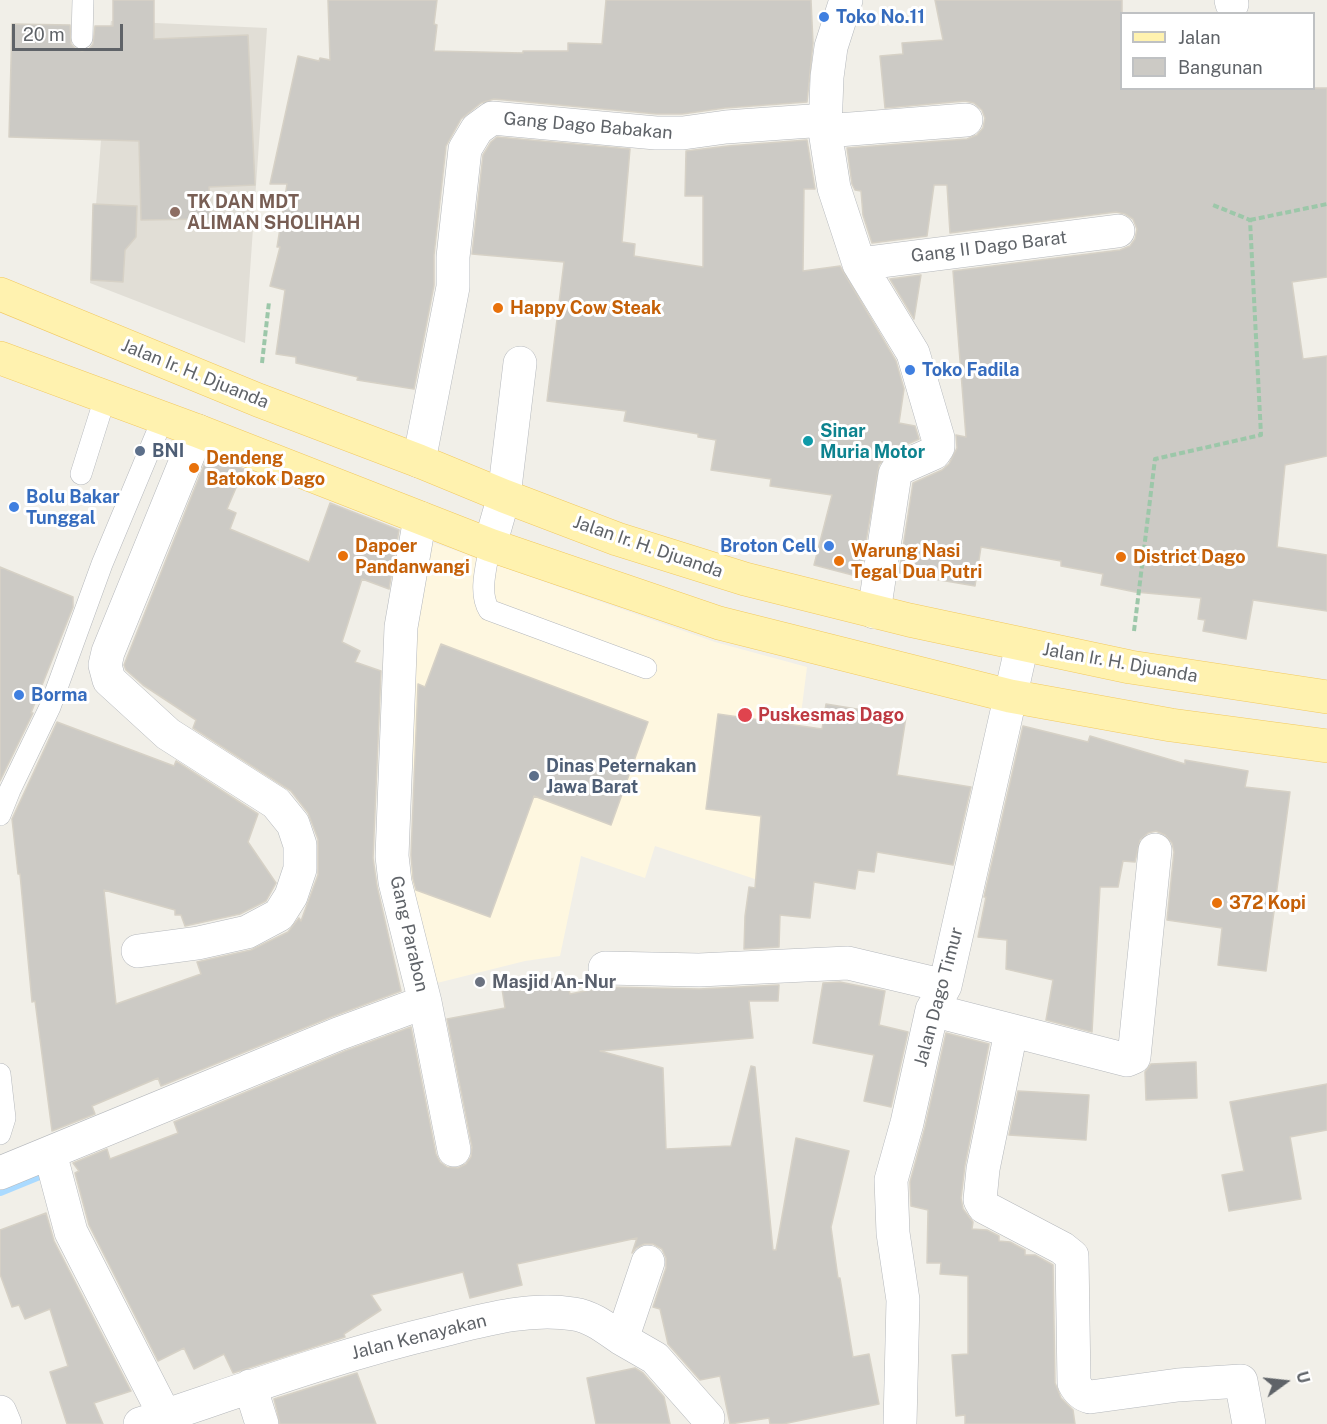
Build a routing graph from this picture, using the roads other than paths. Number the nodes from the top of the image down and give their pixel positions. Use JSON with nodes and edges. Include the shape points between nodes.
{"nodes":[{"id":1,"x":82,"y":0,"type":"edge"},
{"id":2,"x":846,"y":0,"type":"edge"},
{"id":3,"x":82,"y":38,"type":"dead end"},
{"id":4,"x":966,"y":120,"type":"dead end"},
{"id":5,"x":825,"y":126,"type":"junction"},
{"id":6,"x":1118,"y":231,"type":"dead end"},
{"id":7,"x":859,"y":264,"type":"junction"},
{"id":8,"x":0,"y":294,"type":"edge"},
{"id":9,"x":0,"y":358,"type":"edge"},
{"id":10,"x":520,"y":363,"type":"dead end"},
{"id":11,"x":105,"y":398,"type":"junction"},
{"id":12,"x":162,"y":418,"type":"junction"},
{"id":13,"x":198,"y":431,"type":"junction"},
{"id":14,"x":419,"y":461,"type":"junction"},
{"id":15,"x":81,"y":474,"type":"dead end"},
{"id":16,"x":504,"y":496,"type":"junction"},
{"id":17,"x":420,"y":518,"type":"junction"},
{"id":18,"x":490,"y":545,"type":"junction"},
{"id":19,"x":874,"y":612,"type":"junction"},
{"id":20,"x":1022,"y":645,"type":"junction"},
{"id":21,"x":646,"y":668,"type":"dead end"},
{"id":22,"x":1010,"y":696,"type":"junction"},
{"id":23,"x":1327,"y":697,"type":"edge"},
{"id":24,"x":1327,"y":746,"type":"edge"},
{"id":25,"x":0,"y":815,"type":"edge"},
{"id":26,"x":1155,"y":850,"type":"dead end"},
{"id":27,"x":138,"y":951,"type":"dead end"},
{"id":28,"x":605,"y":968,"type":"dead end"},
{"id":29,"x":939,"y":998,"type":"junction"},
{"id":30,"x":425,"y":1002,"type":"junction"},
{"id":31,"x":1011,"y":1032,"type":"junction"},
{"id":32,"x":0,"y":1074,"type":"edge"},
{"id":33,"x":0,"y":1134,"type":"edge"},
{"id":34,"x":454,"y":1150,"type":"dead end"},
{"id":35,"x":50,"y":1152,"type":"junction"},
{"id":36,"x":0,"y":1173,"type":"edge"},
{"id":37,"x":648,"y":1262,"type":"dead end"},
{"id":38,"x":622,"y":1339,"type":"junction"},
{"id":39,"x":250,"y":1386,"type":"junction"},
{"id":40,"x":0,"y":1412,"type":"edge"},
{"id":41,"x":708,"y":1418,"type":"dead end"},
{"id":42,"x":153,"y":1420,"type":"edge"},
{"id":43,"x":4,"y":1424,"type":"edge"},
{"id":44,"x":262,"y":1424,"type":"edge"},
{"id":45,"x":900,"y":1424,"type":"edge"},
{"id":46,"x":1249,"y":1424,"type":"edge"}],
"edges":[{"from":1,"to":3,"type":"lane"},
{"from":2,"to":5,"type":"street","via":[[831,47]]},
{"from":4,"to":5,"type":"street","name":"Gang Dago Babakan"},
{"from":5,"to":7,"type":"street","via":[[834,188]]},
{"from":5,"to":14,"type":"street","name":"Gang Dago Babakan","via":[[726,127],[656,133],[492,118],[477,129],[465,148],[453,287]]},
{"from":6,"to":7,"type":"street","name":"Gang II Dago Barat"},
{"from":7,"to":19,"type":"street","via":[[913,353],[938,438],[934,453],[895,474]]},
{"from":8,"to":14,"type":"main road","name":"Jalan Ir. H. Djuanda"},
{"from":9,"to":11,"type":"main road"},
{"from":10,"to":16,"type":"street"},
{"from":11,"to":12,"type":"main road"},
{"from":11,"to":15,"type":"lane"},
{"from":12,"to":13,"type":"main road"},
{"from":12,"to":25,"type":"lane","via":[[102,564],[50,707]]},
{"from":13,"to":17,"type":"main road"},
{"from":13,"to":27,"type":"street","via":[[105,666],[109,680],[168,735],[276,803],[293,824],[300,845],[300,869],[291,896],[279,915],[247,932]]},
{"from":14,"to":16,"type":"main road","name":"Jalan Ir. H. Djuanda"},
{"from":16,"to":18,"type":"street"},
{"from":16,"to":19,"type":"main road","name":"Jalan Ir. H. Djuanda","via":[[617,539],[723,573]]},
{"from":17,"to":18,"type":"main road"},
{"from":17,"to":30,"type":"street","name":"Gang Parabon","via":[[401,627],[392,856],[394,882]]},
{"from":18,"to":21,"type":"lane","via":[[484,580],[489,610]]},
{"from":18,"to":22,"type":"main road","via":[[719,624]]},
{"from":19,"to":20,"type":"main road","name":"Jalan Ir. H. Djuanda"},
{"from":20,"to":22,"type":"street","name":"Jalan Dago Timur"},
{"from":20,"to":23,"type":"main road","name":"Jalan Ir. H. Djuanda","via":[[1130,667]]},
{"from":22,"to":24,"type":"main road","via":[[1171,725]]},
{"from":22,"to":29,"type":"street","name":"Jalan Dago Timur"},
{"from":26,"to":31,"type":"street","via":[[1134,1057],[1127,1060]]},
{"from":28,"to":29,"type":"street","via":[[699,970],[848,963]]},
{"from":29,"to":31,"type":"street"},
{"from":29,"to":45,"type":"street","name":"Jalan Dago Timur","via":[[891,1180],[893,1233],[903,1300]]},
{"from":30,"to":34,"type":"street"},
{"from":30,"to":35,"type":"street","name":"Gang Parabon"},
{"from":31,"to":46,"type":"street","via":[[980,1200],[984,1207],[1072,1256],[1074,1383],[1080,1393],[1090,1397],[1238,1380],[1242,1383]]},
{"from":32,"to":33,"type":"lane","via":[[5,1118]]},
{"from":35,"to":36,"type":"street","name":"Gang Parabon"},
{"from":35,"to":42,"type":"street","via":[[71,1232]]},
{"from":37,"to":38,"type":"street"},
{"from":38,"to":39,"type":"street","name":"Jalan Kenayakan","via":[[590,1318],[576,1314],[510,1314],[335,1358]]},
{"from":38,"to":41,"type":"street","name":"Jalan Kenayakan","via":[[655,1358]]},
{"from":39,"to":42,"type":"street","name":"Jalan Kenayakan"},
{"from":39,"to":44,"type":"street"},
{"from":40,"to":43,"type":"street"}]}
